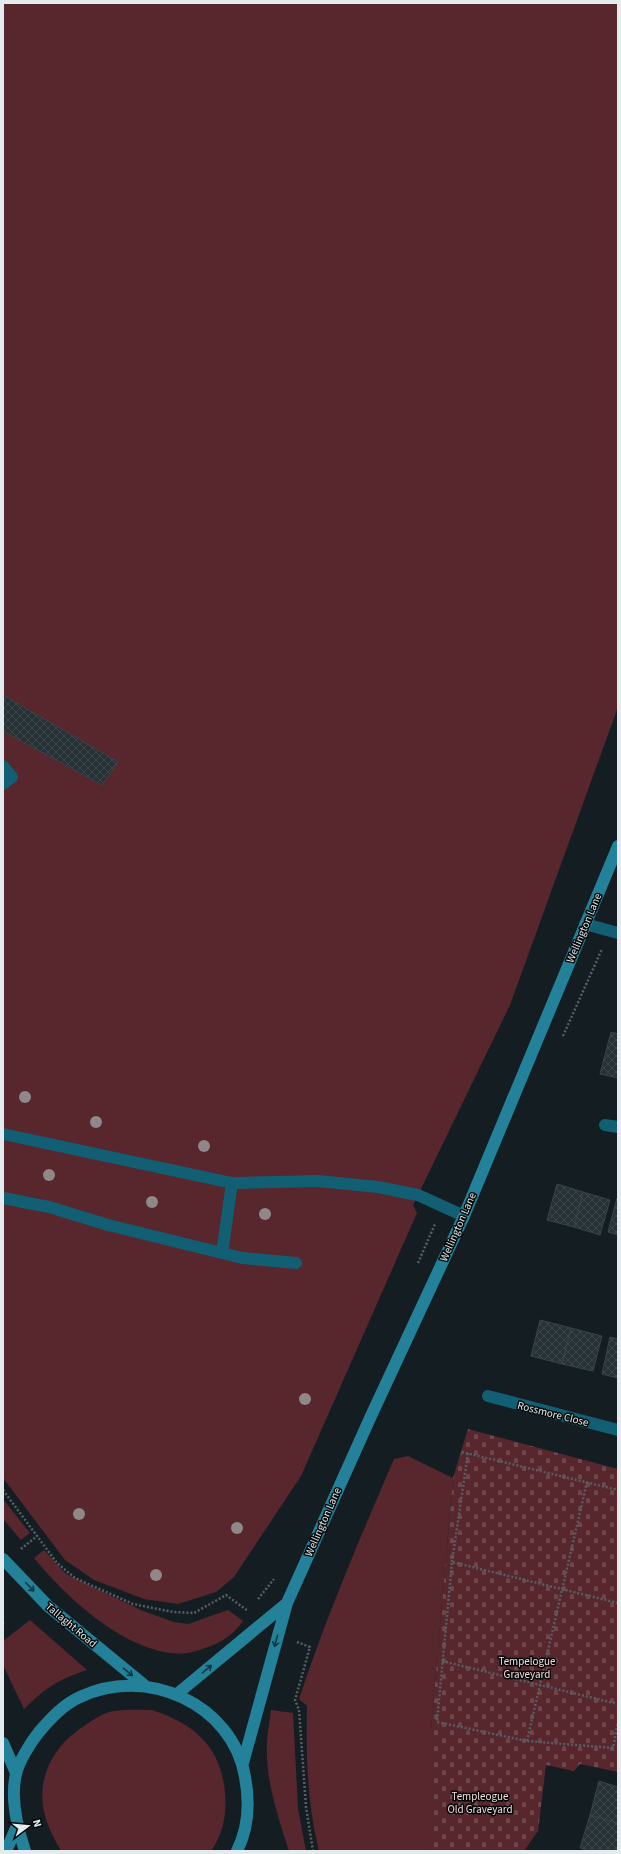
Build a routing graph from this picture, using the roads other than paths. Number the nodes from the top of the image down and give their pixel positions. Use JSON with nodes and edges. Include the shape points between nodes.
{"nodes":[{"id":1,"x":3,"y":766,"type":"edge"},
{"id":2,"x":3,"y":784,"type":"edge"},
{"id":3,"x":618,"y":846,"type":"edge"},
{"id":4,"x":585,"y":924,"type":"junction"},
{"id":5,"x":618,"y":933,"type":"edge"},
{"id":6,"x":605,"y":1125,"type":"dead end"},
{"id":7,"x":618,"y":1128,"type":"edge"},
{"id":8,"x":3,"y":1134,"type":"edge"},
{"id":9,"x":232,"y":1183,"type":"junction"},
{"id":10,"x":3,"y":1198,"type":"edge"},
{"id":11,"x":464,"y":1216,"type":"junction"},
{"id":12,"x":222,"y":1253,"type":"junction"},
{"id":13,"x":296,"y":1263,"type":"dead end"},
{"id":14,"x":488,"y":1396,"type":"dead end"},
{"id":15,"x":618,"y":1430,"type":"edge"},
{"id":16,"x":3,"y":1559,"type":"edge"},
{"id":17,"x":287,"y":1603,"type":"junction"},
{"id":18,"x":144,"y":1685,"type":"junction"},
{"id":19,"x":177,"y":1694,"type":"junction"},
{"id":20,"x":3,"y":1743,"type":"edge"},
{"id":21,"x":243,"y":1763,"type":"junction"},
{"id":22,"x":16,"y":1773,"type":"junction"},
{"id":23,"x":17,"y":1826,"type":"junction"},
{"id":24,"x":244,"y":1838,"type":"junction"},
{"id":25,"x":6,"y":1851,"type":"edge"},
{"id":26,"x":25,"y":1851,"type":"edge"},
{"id":27,"x":237,"y":1851,"type":"edge"},
{"id":28,"x":248,"y":1851,"type":"edge"}],
"edges":[{"from":1,"to":2,"type":"street","via":[[12,777]]},
{"from":3,"to":4,"type":"street","name":"Wellington Lane"},
{"from":4,"to":5,"type":"street"},
{"from":4,"to":11,"type":"street","name":"Wellington Lane"},
{"from":6,"to":7,"type":"street"},
{"from":8,"to":9,"type":"street"},
{"from":9,"to":11,"type":"street","via":[[318,1182],[378,1187],[418,1195]]},
{"from":9,"to":12,"type":"street"},
{"from":10,"to":12,"type":"street","via":[[49,1207],[108,1225]]},
{"from":11,"to":17,"type":"street","name":"Wellington Lane"},
{"from":12,"to":13,"type":"street","via":[[242,1258]]},
{"from":14,"to":15,"type":"street","name":"Rossmore Close"},
{"from":16,"to":18,"type":"street","name":"Tallaght Road","one_way":true,"via":[[48,1606]]},
{"from":19,"to":17,"type":"street","name":"Wellington Lane","one_way":true},
{"from":17,"to":21,"type":"street","name":"Wellington Lane","one_way":true},
{"from":18,"to":19,"type":"street"},
{"from":18,"to":22,"type":"street","via":[[112,1686],[80,1697],[53,1715],[32,1741]]},
{"from":19,"to":21,"type":"street","via":[[211,1716],[228,1734]]},
{"from":20,"to":22,"type":"street"},
{"from":21,"to":24,"type":"street","via":[[249,1800]]},
{"from":22,"to":23,"type":"street","via":[[14,1799]]},
{"from":23,"to":25,"type":"street"},
{"from":23,"to":26,"type":"street"},
{"from":24,"to":27,"type":"street"},
{"from":24,"to":28,"type":"street"}]}
